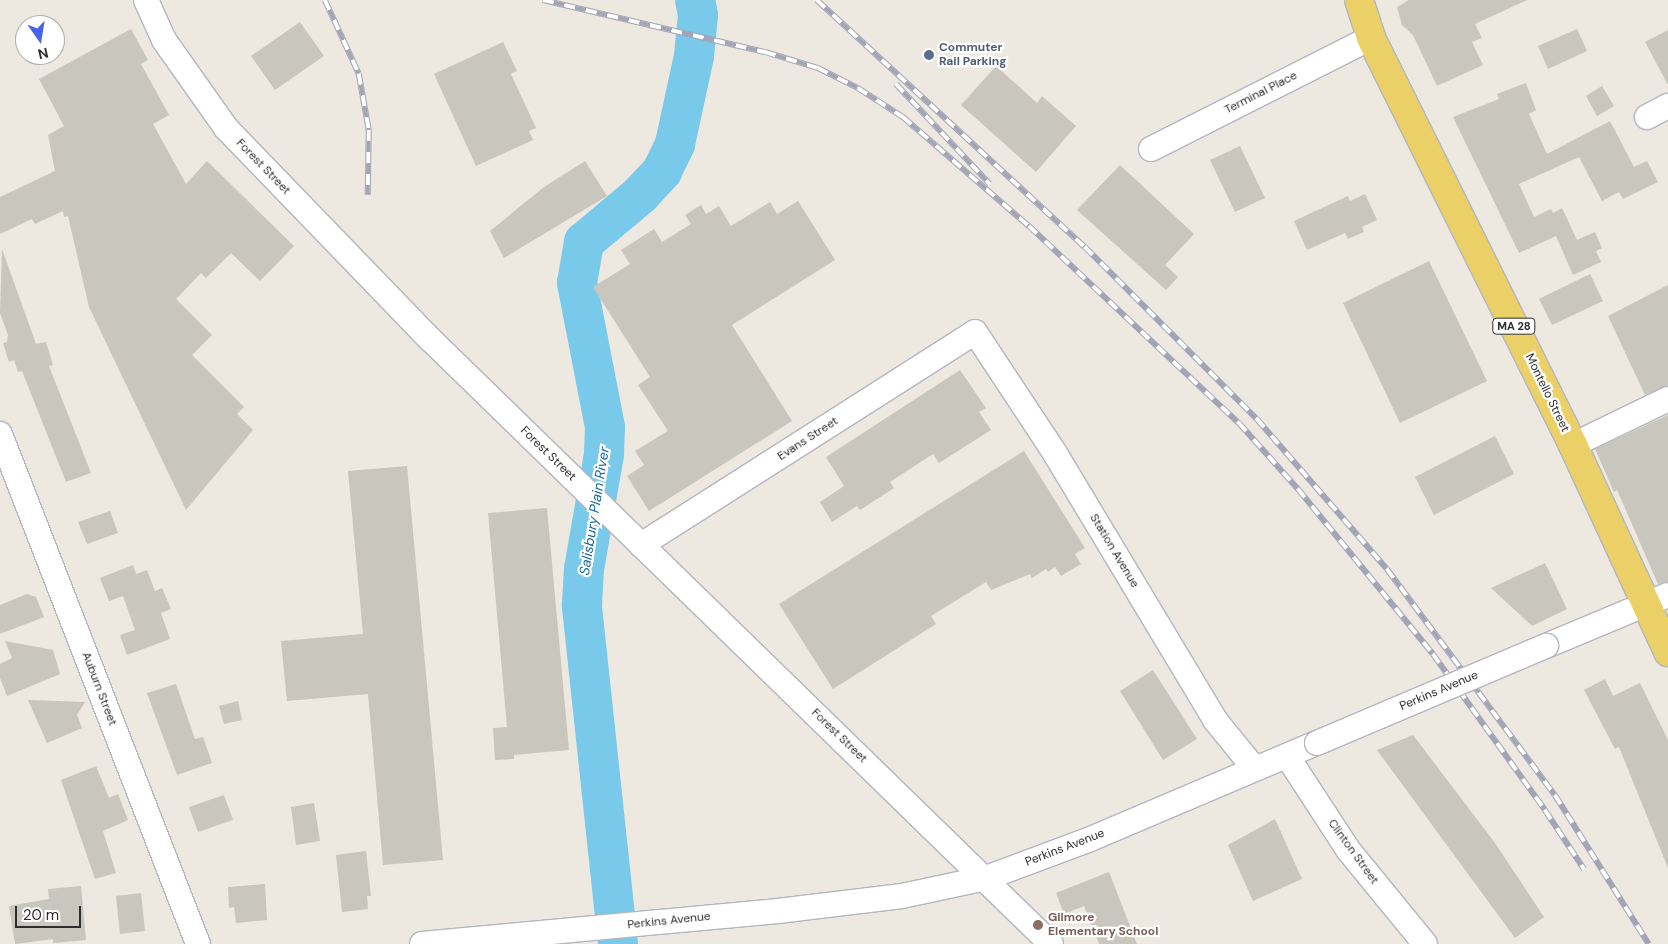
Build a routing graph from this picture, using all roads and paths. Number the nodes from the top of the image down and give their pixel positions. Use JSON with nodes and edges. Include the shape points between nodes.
{"nodes":[{"id":1,"x":146,"y":0,"type":"edge"},
{"id":2,"x":1358,"y":0,"type":"edge"},
{"id":3,"x":1371,"y":38,"type":"junction"},
{"id":4,"x":1668,"y":106,"type":"edge"},
{"id":5,"x":1647,"y":117,"type":"dead end"},
{"id":6,"x":1151,"y":149,"type":"dead end"},
{"id":7,"x":975,"y":332,"type":"joint"},
{"id":8,"x":1668,"y":399,"type":"edge"},
{"id":9,"x":0,"y":434,"type":"edge"},
{"id":10,"x":1573,"y":445,"type":"junction"},
{"id":11,"x":641,"y":545,"type":"junction"},
{"id":12,"x":1656,"y":600,"type":"edge"},
{"id":13,"x":1668,"y":652,"type":"edge"},
{"id":14,"x":1287,"y":756,"type":"junction"},
{"id":15,"x":1254,"y":768,"type":"junction"},
{"id":16,"x":986,"y":878,"type":"junction"},
{"id":17,"x":449,"y":943,"type":"edge"},
{"id":18,"x":198,"y":944,"type":"edge"},
{"id":19,"x":422,"y":944,"type":"edge"},
{"id":20,"x":1051,"y":944,"type":"edge"},
{"id":21,"x":1425,"y":944,"type":"edge"}],
"edges":[{"from":1,"to":11,"type":"street","name":"Forest Street","via":[[164,40],[226,128],[430,339]]},
{"from":2,"to":3,"type":"main road","name":"Montello Street","number":"MA 28"},
{"from":3,"to":6,"type":"street","name":"Terminal Place"},
{"from":3,"to":10,"type":"main road","name":"Montello Street","number":"MA 28"},
{"from":4,"to":5,"type":"street"},
{"from":7,"to":11,"type":"street","name":"Evans Street"},
{"from":7,"to":15,"type":"street","name":"Station Avenue","via":[[1056,455],[1215,720]]},
{"from":8,"to":10,"type":"street"},
{"from":9,"to":18,"type":"street","name":"Auburn Street"},
{"from":10,"to":12,"type":"main road","name":"Montello Street","number":"MA 28"},
{"from":11,"to":16,"type":"street","name":"Forest Street"},
{"from":12,"to":13,"type":"main road","name":"Montello Street","number":"MA 28"},
{"from":12,"to":14,"type":"street","name":"Perkins Avenue","bridge":true},
{"from":14,"to":15,"type":"street","name":"Perkins Avenue"},
{"from":14,"to":21,"type":"street","name":"Clinton Street","via":[[1349,851]]},
{"from":15,"to":16,"type":"street","name":"Perkins Avenue","via":[[1088,840]]},
{"from":16,"to":17,"type":"street","name":"Perkins Avenue","via":[[902,896]]},
{"from":16,"to":20,"type":"street","name":"Forest Street"},
{"from":17,"to":19,"type":"street","name":"Perkins Avenue"}]}
